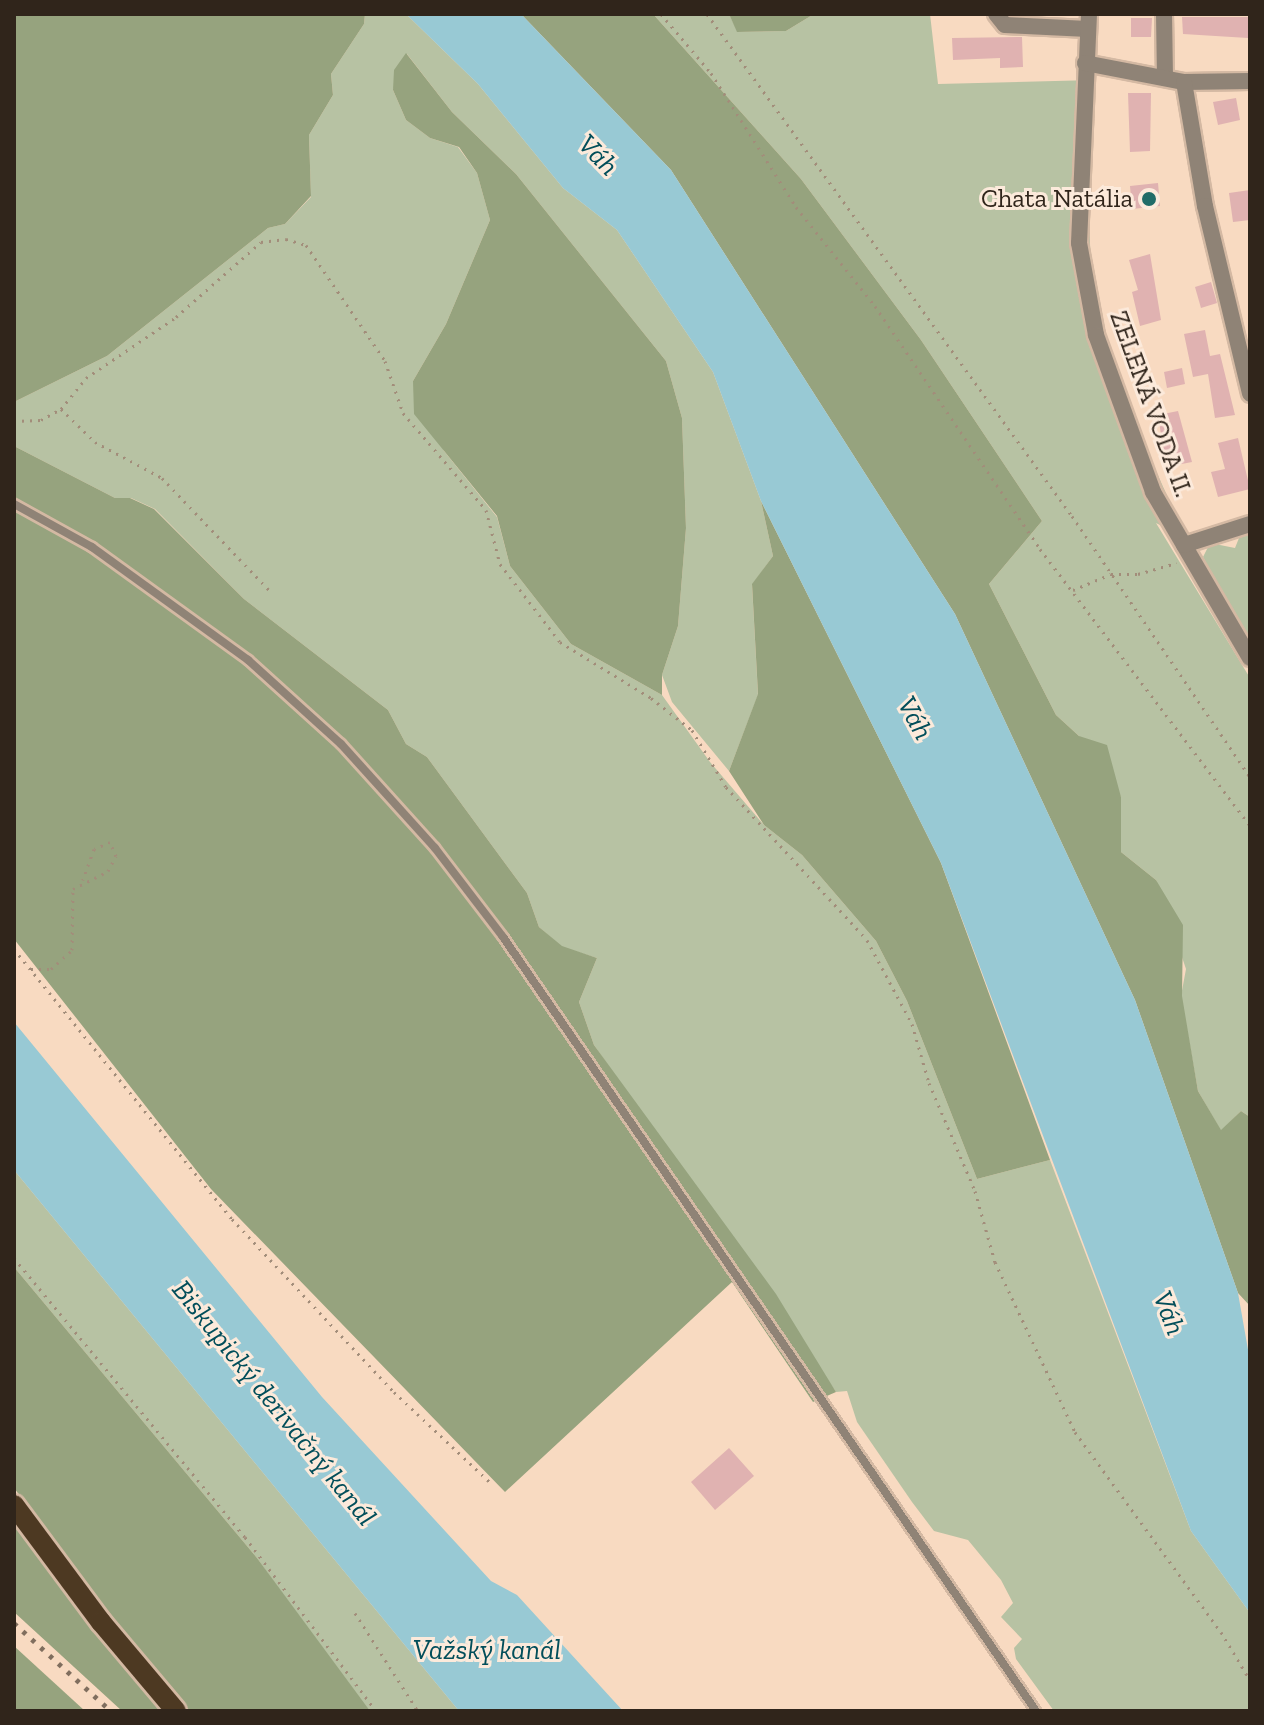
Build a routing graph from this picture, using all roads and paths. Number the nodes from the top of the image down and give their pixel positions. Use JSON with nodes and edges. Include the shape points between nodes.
{"nodes":[{"id":1,"x":661,"y":14,"type":"edge"},
{"id":2,"x":707,"y":14,"type":"edge"},
{"id":3,"x":996,"y":14,"type":"edge"},
{"id":4,"x":1164,"y":14,"type":"edge"},
{"id":5,"x":1089,"y":22,"type":"edge"},
{"id":6,"x":1085,"y":63,"type":"junction"},
{"id":7,"x":1165,"y":78,"type":"junction"},
{"id":8,"x":1250,"y":81,"type":"edge"},
{"id":9,"x":1184,"y":82,"type":"junction"},
{"id":10,"x":1250,"y":394,"type":"edge"},
{"id":11,"x":61,"y":409,"type":"junction"},
{"id":12,"x":14,"y":421,"type":"edge"},
{"id":13,"x":14,"y":504,"type":"edge"},
{"id":14,"x":1250,"y":524,"type":"edge"},
{"id":15,"x":1187,"y":551,"type":"junction"},
{"id":16,"x":1111,"y":574,"type":"junction"},
{"id":17,"x":1073,"y":590,"type":"junction"},
{"id":18,"x":270,"y":591,"type":"dead end"},
{"id":19,"x":1250,"y":658,"type":"edge"},
{"id":20,"x":1250,"y":777,"type":"edge"},
{"id":21,"x":1250,"y":826,"type":"edge"},
{"id":22,"x":83,"y":880,"type":"junction"},
{"id":23,"x":14,"y":949,"type":"edge"},
{"id":24,"x":31,"y":969,"type":"junction"},
{"id":25,"x":14,"y":1258,"type":"edge"},
{"id":26,"x":491,"y":1483,"type":"dead end"},
{"id":27,"x":14,"y":1505,"type":"edge"},
{"id":28,"x":355,"y":1613,"type":"dead end"},
{"id":29,"x":1250,"y":1680,"type":"edge"},
{"id":30,"x":176,"y":1711,"type":"edge"},
{"id":31,"x":376,"y":1711,"type":"edge"},
{"id":32,"x":418,"y":1711,"type":"edge"},
{"id":33,"x":1036,"y":1711,"type":"edge"}],
"edges":[{"from":1,"to":17,"type":"path","via":[[711,73],[796,207],[875,306]]},
{"from":2,"to":16,"type":"path"},
{"from":3,"to":5,"type":"street","via":[[1005,25]]},
{"from":4,"to":7,"type":"street"},
{"from":5,"to":6,"type":"street","name":"ZELENÁ VODA II."},
{"from":6,"to":7,"type":"street"},
{"from":6,"to":15,"type":"street","name":"ZELENÁ VODA II.","via":[[1079,190],[1086,293],[1153,492]]},
{"from":7,"to":9,"type":"street"},
{"from":8,"to":9,"type":"street"},
{"from":9,"to":10,"type":"street","via":[[1205,206]]},
{"from":11,"to":12,"type":"path","via":[[41,420]]},
{"from":11,"to":18,"type":"path","via":[[95,442],[162,478]]},
{"from":11,"to":29,"type":"path","via":[[86,378],[176,317],[261,242],[286,239],[306,245],[385,361],[403,413],[486,510],[500,564],[560,642],[692,730],[726,787],[867,940],[912,1024],[929,1083],[975,1191],[995,1262],[1075,1432]]},
{"from":13,"to":33,"type":"lane","via":[[92,547],[248,660],[341,744],[426,837],[503,937]]},
{"from":14,"to":15,"type":"street"},
{"from":15,"to":16,"type":"path","via":[[1138,574]]},
{"from":15,"to":19,"type":"street","name":"ZELENÁ VODA II."},
{"from":16,"to":17,"type":"path"},
{"from":16,"to":20,"type":"path"},
{"from":17,"to":21,"type":"path"},
{"from":22,"to":22,"type":"path","via":[[108,871],[116,856],[110,842],[94,849]]},
{"from":22,"to":24,"type":"path","via":[[73,889],[72,950],[51,969]]},
{"from":23,"to":24,"type":"path"},
{"from":24,"to":26,"type":"path","via":[[232,1219],[394,1392]]},
{"from":25,"to":31,"type":"path","via":[[245,1537]]},
{"from":27,"to":30,"type":"main road"},
{"from":28,"to":32,"type":"path"}]}
